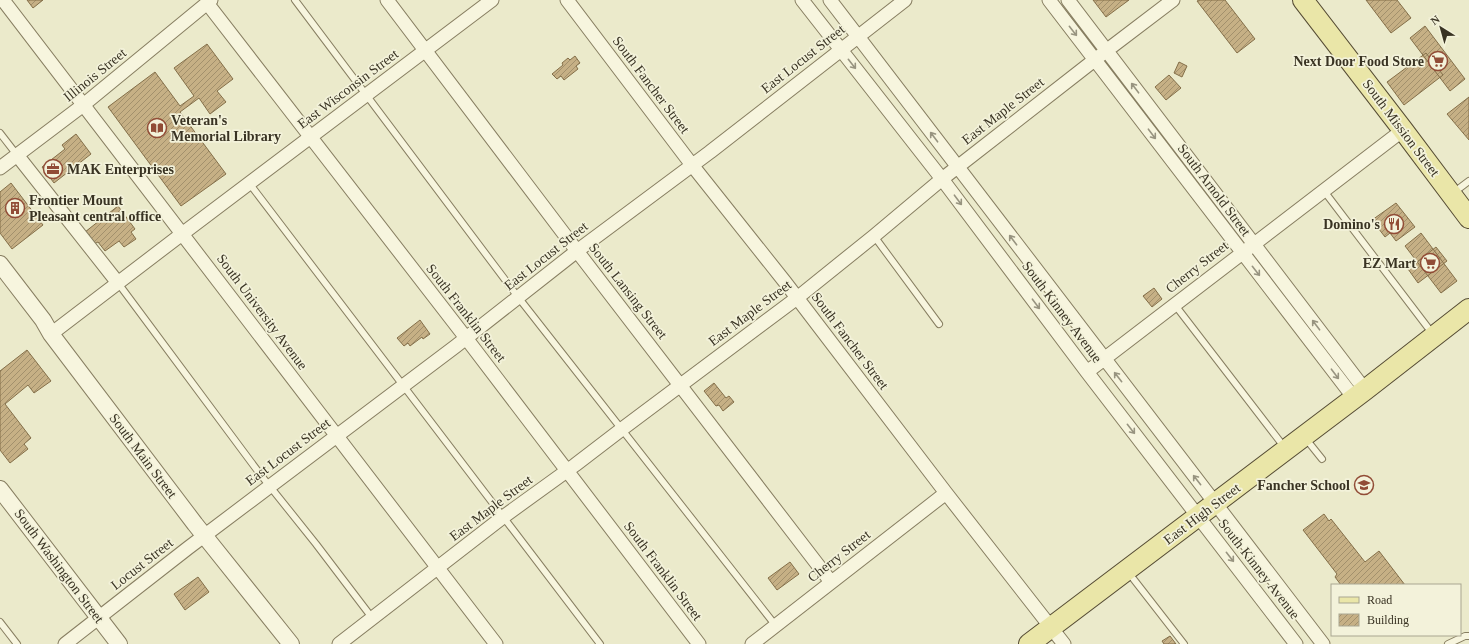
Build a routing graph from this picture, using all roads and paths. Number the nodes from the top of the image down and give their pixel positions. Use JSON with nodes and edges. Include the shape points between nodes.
{"nodes":[{"id":1,"x":3,"y":0,"type":"edge"},
{"id":2,"x":295,"y":0,"type":"edge"},
{"id":3,"x":387,"y":0,"type":"edge"},
{"id":4,"x":492,"y":0,"type":"edge"},
{"id":5,"x":567,"y":0,"type":"edge"},
{"id":6,"x":802,"y":0,"type":"edge"},
{"id":7,"x":830,"y":0,"type":"edge"},
{"id":8,"x":905,"y":0,"type":"edge"},
{"id":9,"x":1049,"y":0,"type":"edge"},
{"id":10,"x":1068,"y":0,"type":"edge"},
{"id":11,"x":1173,"y":0,"type":"edge"},
{"id":12,"x":1303,"y":0,"type":"edge"},
{"id":13,"x":209,"y":2,"type":"edge"},
{"id":14,"x":858,"y":37,"type":"junction"},
{"id":15,"x":426,"y":50,"type":"junction"},
{"id":16,"x":841,"y":50,"type":"junction"},
{"id":17,"x":1106,"y":50,"type":"junction"},
{"id":18,"x":1095,"y":60,"type":"junction"},
{"id":19,"x":367,"y":95,"type":"junction"},
{"id":20,"x":82,"y":106,"type":"junction"},
{"id":21,"x":1403,"y":130,"type":"junction"},
{"id":22,"x":0,"y":133,"type":"edge"},
{"id":23,"x":311,"y":138,"type":"junction"},
{"id":24,"x":17,"y":156,"type":"junction"},
{"id":25,"x":692,"y":166,"type":"junction"},
{"id":26,"x":958,"y":167,"type":"junction"},
{"id":27,"x":0,"y":168,"type":"edge"},
{"id":28,"x":942,"y":179,"type":"junction"},
{"id":29,"x":1469,"y":181,"type":"edge"},
{"id":30,"x":249,"y":183,"type":"junction"},
{"id":31,"x":1324,"y":191,"type":"junction"},
{"id":32,"x":1451,"y":194,"type":"junction"},
{"id":33,"x":1469,"y":218,"type":"edge"},
{"id":34,"x":182,"y":234,"type":"junction"},
{"id":35,"x":874,"y":236,"type":"junction"},
{"id":36,"x":1254,"y":243,"type":"junction"},
{"id":37,"x":577,"y":251,"type":"junction"},
{"id":38,"x":1242,"y":253,"type":"junction"},
{"id":39,"x":0,"y":264,"type":"edge"},
{"id":40,"x":118,"y":283,"type":"junction"},
{"id":41,"x":518,"y":297,"type":"junction"},
{"id":42,"x":797,"y":298,"type":"junction"},
{"id":43,"x":1175,"y":305,"type":"junction"},
{"id":44,"x":1469,"y":309,"type":"edge"},
{"id":45,"x":939,"y":324,"type":"dead end"},
{"id":46,"x":51,"y":334,"type":"junction"},
{"id":47,"x":1434,"y":336,"type":"junction"},
{"id":48,"x":466,"y":338,"type":"junction"},
{"id":49,"x":1104,"y":359,"type":"junction"},
{"id":50,"x":1087,"y":372,"type":"junction"},
{"id":51,"x":403,"y":385,"type":"junction"},
{"id":52,"x":681,"y":385,"type":"junction"},
{"id":53,"x":1359,"y":394,"type":"junction"},
{"id":54,"x":622,"y":429,"type":"junction"},
{"id":55,"x":337,"y":435,"type":"junction"},
{"id":56,"x":1304,"y":436,"type":"junction"},
{"id":57,"x":1286,"y":449,"type":"junction"},
{"id":58,"x":1322,"y":459,"type":"dead end"},
{"id":59,"x":566,"y":472,"type":"junction"},
{"id":60,"x":270,"y":486,"type":"junction"},
{"id":61,"x":0,"y":489,"type":"edge"},
{"id":62,"x":946,"y":493,"type":"junction"},
{"id":63,"x":1215,"y":504,"type":"junction"},
{"id":64,"x":1199,"y":516,"type":"junction"},
{"id":65,"x":504,"y":517,"type":"junction"},
{"id":66,"x":205,"y":536,"type":"junction"},
{"id":67,"x":438,"y":568,"type":"junction"},
{"id":68,"x":1127,"y":570,"type":"junction"},
{"id":69,"x":831,"y":582,"type":"junction"},
{"id":70,"x":99,"y":618,"type":"junction"},
{"id":71,"x":372,"y":619,"type":"junction"},
{"id":72,"x":0,"y":622,"type":"edge"},
{"id":73,"x":776,"y":626,"type":"junction"},
{"id":74,"x":1051,"y":627,"type":"junction"},
{"id":75,"x":1469,"y":636,"type":"edge"},
{"id":76,"x":17,"y":644,"type":"edge"},
{"id":77,"x":65,"y":644,"type":"edge"},
{"id":78,"x":119,"y":644,"type":"edge"},
{"id":79,"x":291,"y":644,"type":"edge"},
{"id":80,"x":339,"y":644,"type":"edge"},
{"id":81,"x":496,"y":644,"type":"edge"},
{"id":82,"x":600,"y":644,"type":"edge"},
{"id":83,"x":699,"y":644,"type":"edge"},
{"id":84,"x":752,"y":644,"type":"edge"},
{"id":85,"x":1029,"y":644,"type":"edge"},
{"id":86,"x":1064,"y":644,"type":"edge"},
{"id":87,"x":1184,"y":644,"type":"edge"},
{"id":88,"x":1296,"y":644,"type":"edge"},
{"id":89,"x":1323,"y":644,"type":"edge"},
{"id":90,"x":1448,"y":644,"type":"edge"}],
"edges":[{"from":1,"to":20,"type":"street","name":"South University Avenue"},
{"from":2,"to":19,"type":"lane"},
{"from":3,"to":15,"type":"street","name":"South Lansing Street"},
{"from":4,"to":15,"type":"street","name":"East Wisconsin Street"},
{"from":5,"to":25,"type":"street","name":"South Fancher Street"},
{"from":6,"to":16,"type":"street","name":"South Kinney Avenue"},
{"from":7,"to":14,"type":"street","name":"South Kinney Avenue"},
{"from":8,"to":14,"type":"street","name":"East Locust Street"},
{"from":9,"to":18,"type":"street","name":"South Arnold Street","one_way":true},
{"from":10,"to":17,"type":"street","name":"South Arnold Street"},
{"from":11,"to":17,"type":"street","name":"East Maple Street"},
{"from":12,"to":21,"type":"main road","name":"South Mission Street"},
{"from":13,"to":20,"type":"street","name":"Illinois Street"},
{"from":13,"to":23,"type":"street","name":"South Franklin Street"},
{"from":14,"to":16,"type":"street","name":"East Locust Street"},
{"from":26,"to":14,"type":"street","name":"South Kinney Avenue","one_way":true},
{"from":15,"to":19,"type":"street","name":"East Wisconsin Street"},
{"from":15,"to":37,"type":"street","name":"South Lansing Street"},
{"from":16,"to":25,"type":"street","name":"East Locust Street"},
{"from":16,"to":28,"type":"street","name":"South Kinney Avenue","one_way":true},
{"from":17,"to":18,"type":"street","name":"East Maple Street"},
{"from":36,"to":17,"type":"street","name":"South Arnold Street","one_way":true},
{"from":18,"to":26,"type":"street","name":"East Maple Street"},
{"from":18,"to":38,"type":"street","name":"South Arnold Street","one_way":true},
{"from":19,"to":23,"type":"street","name":"East Wisconsin Street"},
{"from":19,"to":41,"type":"lane"},
{"from":20,"to":24,"type":"street","name":"Illinois Street"},
{"from":20,"to":34,"type":"street","name":"South University Avenue"},
{"from":21,"to":31,"type":"street","name":"Cherry Street"},
{"from":21,"to":32,"type":"main road","name":"South Mission Street"},
{"from":22,"to":24,"type":"lane"},
{"from":23,"to":30,"type":"street","name":"East Wisconsin Street"},
{"from":23,"to":48,"type":"street","name":"South Franklin Street"},
{"from":24,"to":27,"type":"street","name":"Illinois Street"},
{"from":24,"to":40,"type":"street"},
{"from":25,"to":37,"type":"street","name":"East Locust Street"},
{"from":25,"to":42,"type":"street","name":"South Fancher Street"},
{"from":26,"to":28,"type":"street","name":"East Maple Street"},
{"from":49,"to":26,"type":"street","name":"South Kinney Avenue","one_way":true},
{"from":28,"to":35,"type":"street","name":"East Maple Street"},
{"from":28,"to":50,"type":"street","name":"South Kinney Avenue","one_way":true},
{"from":29,"to":32,"type":"lane"},
{"from":30,"to":34,"type":"street","name":"East Wisconsin Street"},
{"from":30,"to":51,"type":"lane"},
{"from":31,"to":36,"type":"street","name":"Cherry Street"},
{"from":31,"to":47,"type":"lane"},
{"from":32,"to":33,"type":"main road","name":"South Mission Street"},
{"from":34,"to":40,"type":"street","name":"East Wisconsin Street"},
{"from":34,"to":55,"type":"street","name":"South University Avenue"},
{"from":35,"to":42,"type":"street","name":"East Maple Street"},
{"from":35,"to":45,"type":"lane"},
{"from":36,"to":38,"type":"street","name":"Cherry Street"},
{"from":53,"to":36,"type":"street","name":"South Arnold Street","one_way":true},
{"from":37,"to":41,"type":"street","name":"East Locust Street"},
{"from":37,"to":52,"type":"street","name":"South Lansing Street"},
{"from":38,"to":43,"type":"street","name":"Cherry Street"},
{"from":38,"to":53,"type":"street","name":"South Arnold Street","one_way":true},
{"from":39,"to":46,"type":"street","name":"South Main Street"},
{"from":40,"to":46,"type":"street","name":"East Wisconsin Street"},
{"from":40,"to":60,"type":"lane"},
{"from":41,"to":48,"type":"street","name":"East Locust Street"},
{"from":41,"to":54,"type":"lane"},
{"from":42,"to":52,"type":"street","name":"East Maple Street"},
{"from":42,"to":62,"type":"street","name":"South Fancher Street"},
{"from":43,"to":49,"type":"street","name":"Cherry Street"},
{"from":43,"to":57,"type":"lane"},
{"from":44,"to":47,"type":"main road","name":"East High Street"},
{"from":46,"to":66,"type":"street","name":"South Main Street"},
{"from":47,"to":53,"type":"main road","name":"East High Street"},
{"from":48,"to":51,"type":"street","name":"East Locust Street"},
{"from":48,"to":59,"type":"street","name":"South Franklin Street"},
{"from":49,"to":50,"type":"street","name":"Cherry Street"},
{"from":63,"to":49,"type":"street","name":"South Kinney Avenue","one_way":true},
{"from":50,"to":64,"type":"street","name":"South Kinney Avenue","one_way":true},
{"from":51,"to":55,"type":"street","name":"East Locust Street"},
{"from":51,"to":65,"type":"lane"},
{"from":52,"to":54,"type":"street","name":"East Maple Street"},
{"from":52,"to":69,"type":"street","name":"South Lansing Street"},
{"from":53,"to":56,"type":"main road","name":"East High Street"},
{"from":54,"to":59,"type":"street","name":"East Maple Street"},
{"from":54,"to":73,"type":"lane"},
{"from":55,"to":60,"type":"street","name":"East Locust Street"},
{"from":55,"to":67,"type":"street","name":"South University Avenue"},
{"from":56,"to":57,"type":"main road","name":"East High Street"},
{"from":56,"to":58,"type":"lane"},
{"from":57,"to":63,"type":"main road","name":"East High Street"},
{"from":59,"to":65,"type":"street","name":"East Maple Street"},
{"from":59,"to":83,"type":"street","name":"South Franklin Street"},
{"from":60,"to":66,"type":"street","name":"East Locust Street"},
{"from":60,"to":71,"type":"lane"},
{"from":61,"to":70,"type":"street","name":"South Washington Street"},
{"from":62,"to":69,"type":"street","name":"Cherry Street"},
{"from":62,"to":74,"type":"street","name":"South Fancher Street"},
{"from":63,"to":64,"type":"main road","name":"East High Street"},
{"from":63,"to":89,"type":"street","name":"South Kinney Avenue"},
{"from":64,"to":68,"type":"main road","name":"East High Street"},
{"from":64,"to":88,"type":"street","name":"South Kinney Avenue","one_way":true},
{"from":65,"to":67,"type":"street","name":"East Maple Street"},
{"from":65,"to":82,"type":"lane"},
{"from":66,"to":70,"type":"street","name":"Locust Street"},
{"from":66,"to":79,"type":"street","name":"South Main Street"},
{"from":67,"to":71,"type":"street","name":"East Maple Street"},
{"from":67,"to":81,"type":"street","name":"South University Avenue"},
{"from":68,"to":74,"type":"main road","name":"East High Street"},
{"from":68,"to":87,"type":"lane"},
{"from":69,"to":73,"type":"street","name":"Cherry Street"},
{"from":70,"to":77,"type":"street","name":"Locust Street"},
{"from":70,"to":78,"type":"street","name":"South Washington Street"},
{"from":71,"to":80,"type":"street","name":"East Maple Street"},
{"from":72,"to":76,"type":"lane"},
{"from":73,"to":84,"type":"street","name":"Cherry Street"},
{"from":74,"to":85,"type":"main road","name":"East High Street"},
{"from":74,"to":86,"type":"street","name":"South Fancher Street"},
{"from":75,"to":90,"type":"lane"}]}
